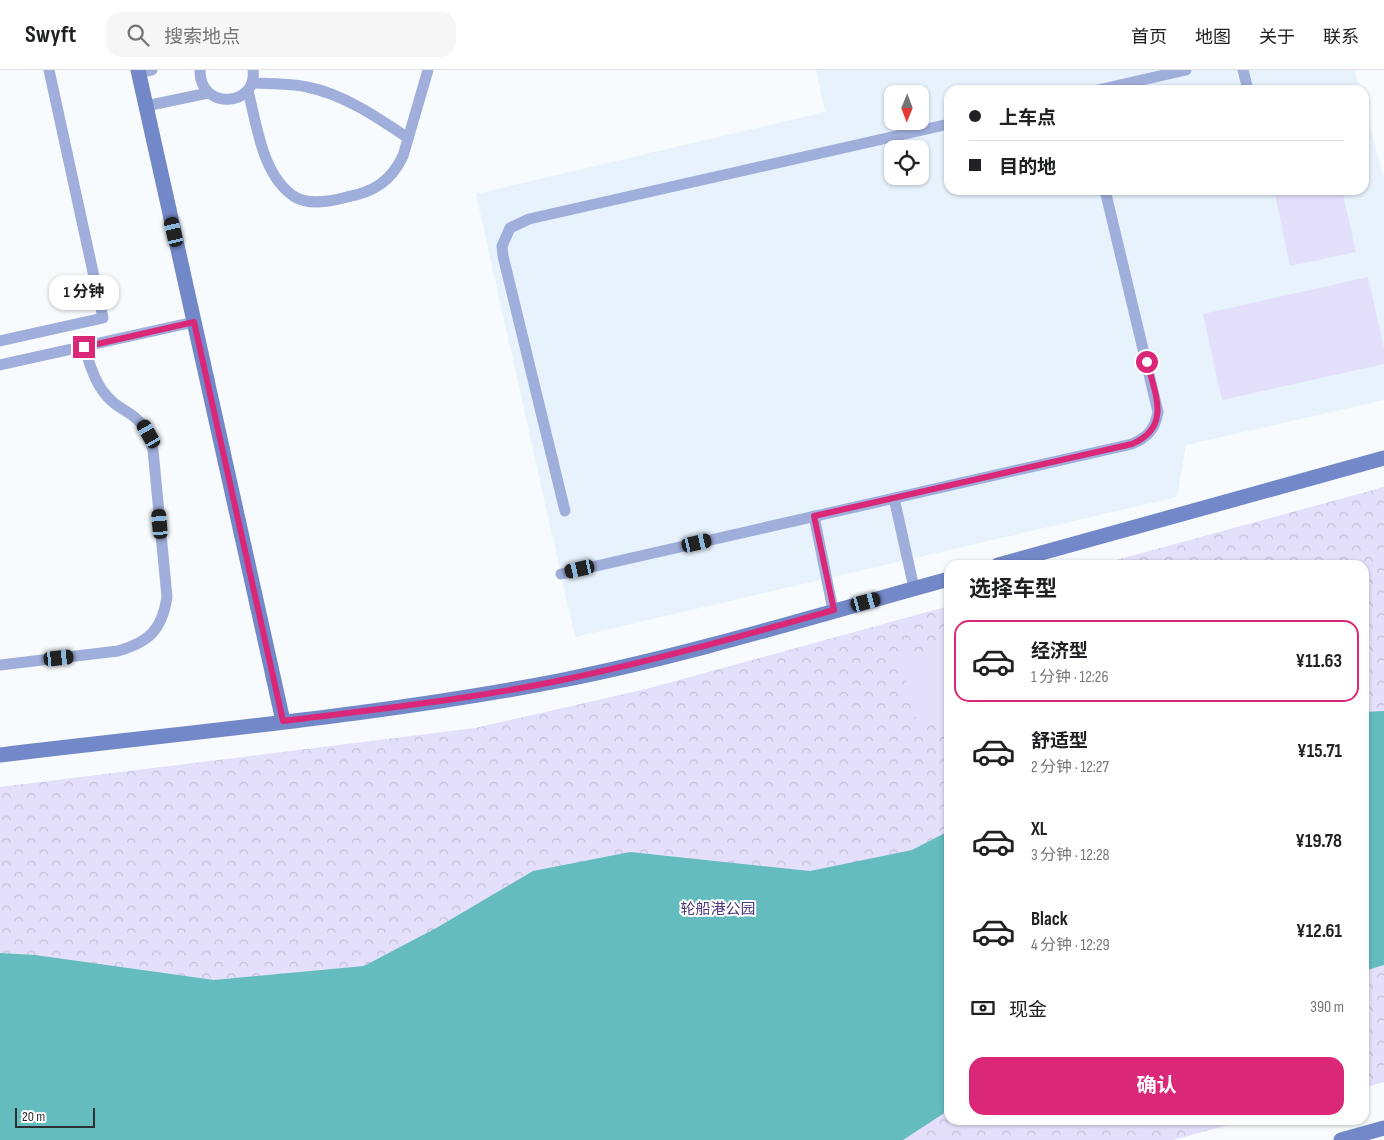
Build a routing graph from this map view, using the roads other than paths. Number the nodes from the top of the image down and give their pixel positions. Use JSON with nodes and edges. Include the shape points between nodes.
{"nodes":[{"id":1,"x":49,"y":70,"type":"edge"},
{"id":2,"x":200,"y":70,"type":"edge"},
{"id":3,"x":254,"y":70,"type":"edge"},
{"id":4,"x":428,"y":70,"type":"edge"},
{"id":5,"x":1186,"y":70,"type":"edge"},
{"id":6,"x":1243,"y":70,"type":"edge"},
{"id":7,"x":143,"y":71,"type":"edge"},
{"id":8,"x":1120,"y":85,"type":"edge"},
{"id":9,"x":1247,"y":85,"type":"edge"},
{"id":10,"x":250,"y":87,"type":"junction"},
{"id":11,"x":208,"y":93,"type":"junction"},
{"id":12,"x":146,"y":106,"type":"junction"},
{"id":13,"x":944,"y":125,"type":"edge"},
{"id":14,"x":408,"y":138,"type":"junction"},
{"id":15,"x":1107,"y":195,"type":"edge"},
{"id":16,"x":194,"y":322,"type":"junction"},
{"id":17,"x":0,"y":341,"type":"edge"},
{"id":18,"x":84,"y":347,"type":"junction"},
{"id":19,"x":0,"y":365,"type":"edge"},
{"id":20,"x":1384,"y":458,"type":"edge"},
{"id":21,"x":894,"y":498,"type":"junction"},
{"id":22,"x":565,"y":511,"type":"dead end"},
{"id":23,"x":814,"y":516,"type":"junction"},
{"id":24,"x":1016,"y":560,"type":"edge"},
{"id":25,"x":561,"y":574,"type":"dead end"},
{"id":26,"x":944,"y":580,"type":"edge"},
{"id":27,"x":914,"y":588,"type":"junction"},
{"id":28,"x":834,"y":610,"type":"junction"},
{"id":29,"x":0,"y":665,"type":"edge"},
{"id":30,"x":283,"y":721,"type":"junction"},
{"id":31,"x":0,"y":755,"type":"edge"},
{"id":32,"x":1384,"y":1128,"type":"edge"},
{"id":33,"x":1341,"y":1140,"type":"edge"}],
"edges":[{"from":1,"to":17,"type":"lane","via":[[103,318]]},
{"from":2,"to":11,"type":"lane","via":[[202,86]]},
{"from":3,"to":10,"type":"lane"},
{"from":4,"to":14,"type":"lane"},
{"from":5,"to":8,"type":"lane"},
{"from":6,"to":9,"type":"lane"},
{"from":7,"to":12,"type":"street"},
{"from":10,"to":11,"type":"lane","via":[[232,100],[215,98]]},
{"from":10,"to":14,"type":"lane","via":[[297,85],[321,91],[374,115]]},
{"from":10,"to":14,"type":"lane","via":[[267,161],[273,174],[295,198],[331,201],[375,189],[396,169]]},
{"from":11,"to":12,"type":"lane"},
{"from":12,"to":16,"type":"street"},
{"from":13,"to":22,"type":"lane","via":[[529,219],[510,228],[502,246],[503,256]]},
{"from":15,"to":21,"type":"lane","via":[[1156,400],[1158,412],[1150,434],[1132,444]]},
{"from":16,"to":18,"type":"lane"},
{"from":16,"to":30,"type":"street"},
{"from":18,"to":19,"type":"lane"},
{"from":18,"to":29,"type":"lane","via":[[102,391],[142,422],[149,434],[168,597],[165,612],[149,638],[136,646]]},
{"from":20,"to":24,"type":"street"},
{"from":21,"to":23,"type":"lane"},
{"from":21,"to":27,"type":"lane"},
{"from":23,"to":25,"type":"lane"},
{"from":23,"to":28,"type":"lane"},
{"from":26,"to":27,"type":"street"},
{"from":27,"to":28,"type":"street"},
{"from":28,"to":30,"type":"street","via":[[675,654],[566,679],[450,700]]},
{"from":30,"to":31,"type":"street"},
{"from":32,"to":33,"type":"street"}]}
